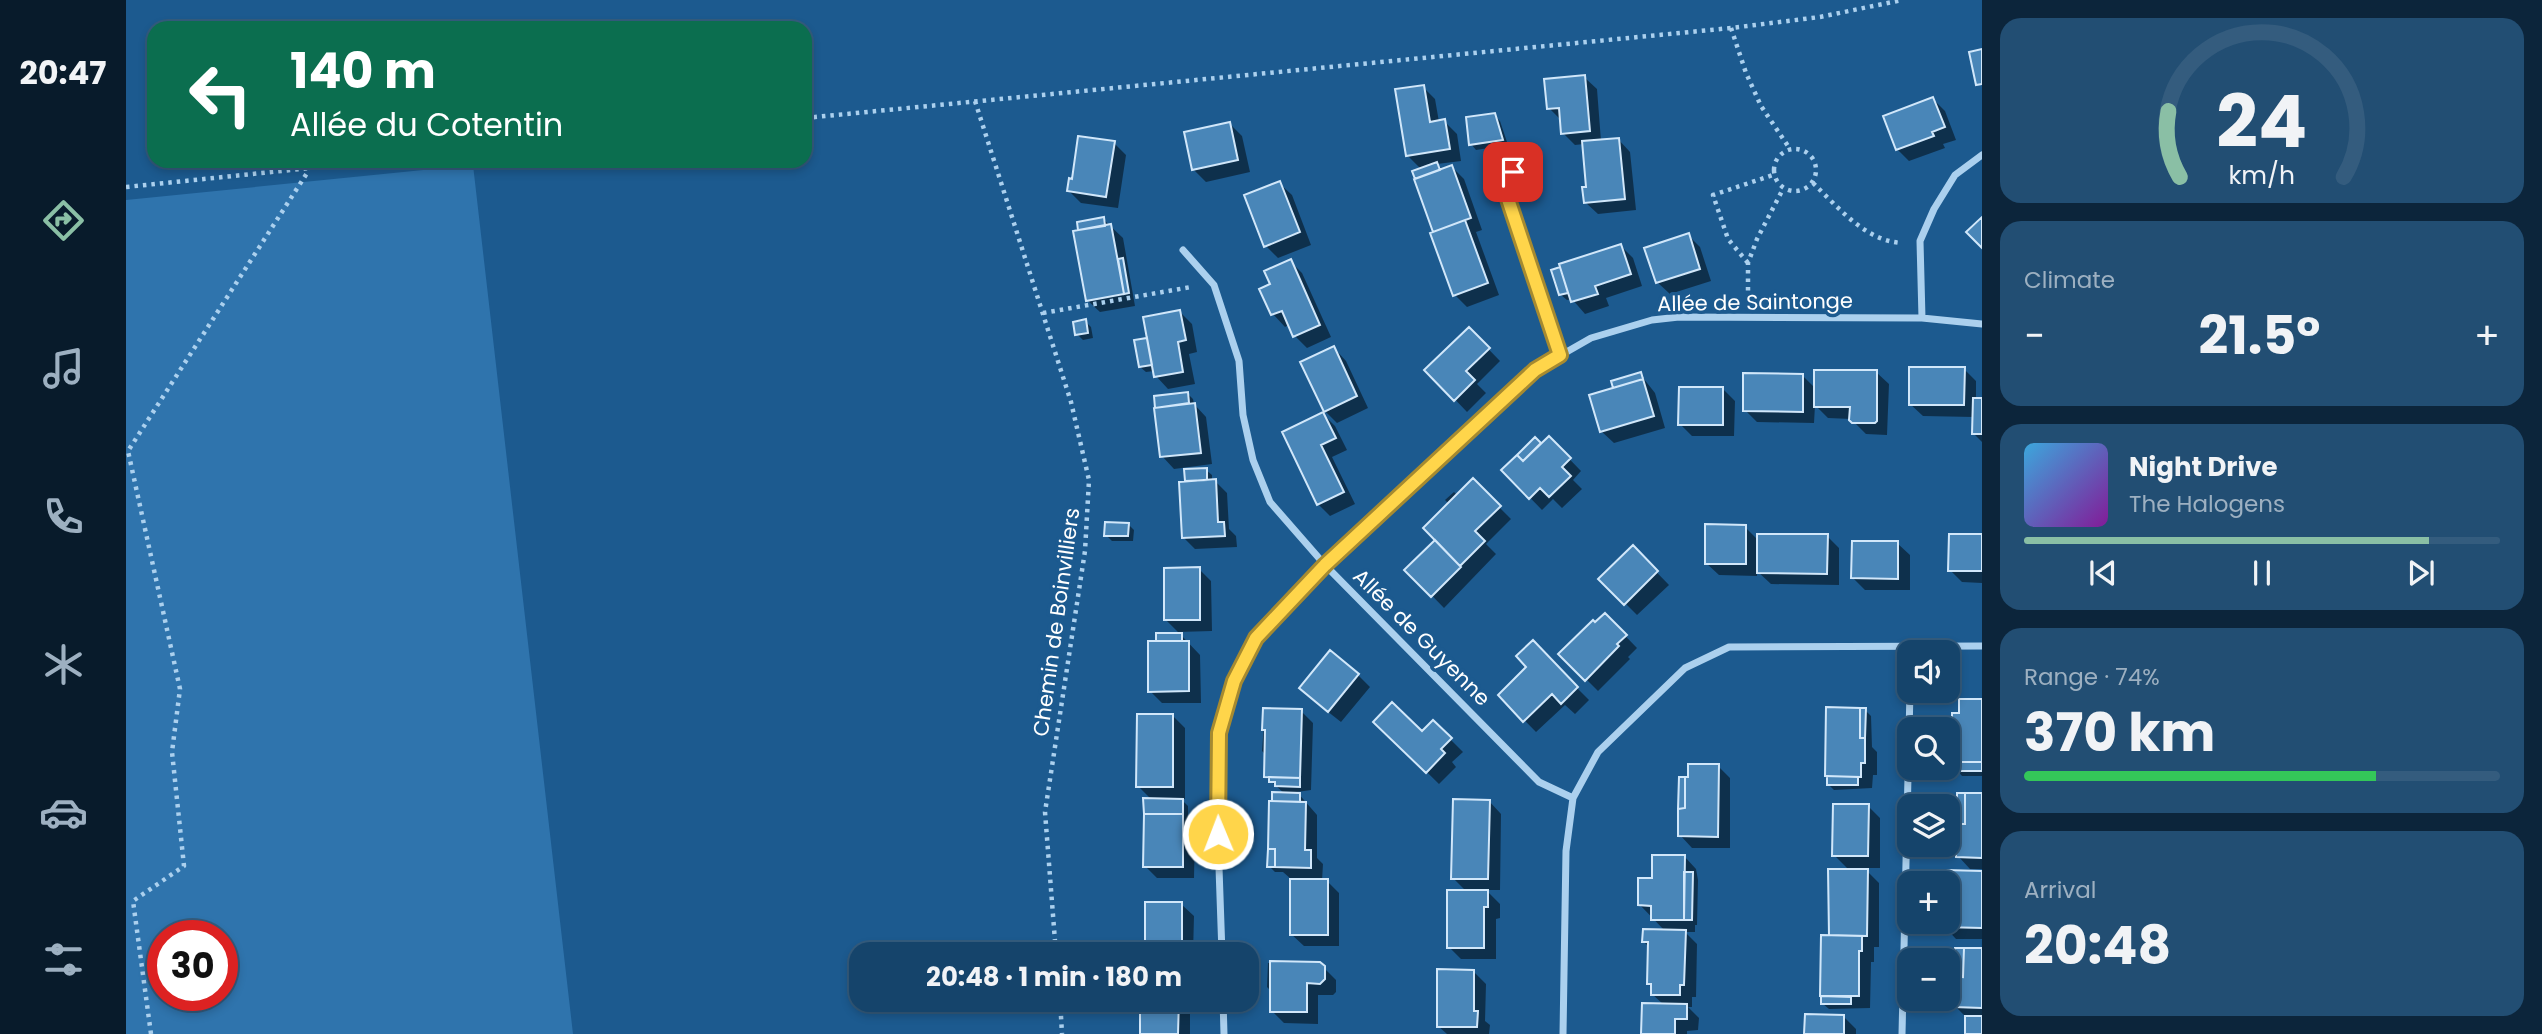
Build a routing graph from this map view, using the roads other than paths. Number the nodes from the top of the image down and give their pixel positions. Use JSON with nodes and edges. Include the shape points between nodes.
{"nodes":[{"id":1,"x":1982,"y":155,"type":"edge"},
{"id":2,"x":1513,"y":172,"type":"dead end"},
{"id":3,"x":1184,"y":250,"type":"dead end"},
{"id":4,"x":1922,"y":318,"type":"junction"},
{"id":5,"x":1982,"y":324,"type":"edge"},
{"id":6,"x":1560,"y":355,"type":"junction"},
{"id":7,"x":1325,"y":565,"type":"junction"},
{"id":8,"x":1982,"y":646,"type":"edge"},
{"id":9,"x":1960,"y":647,"type":"edge"},
{"id":10,"x":1897,"y":650,"type":"edge"},
{"id":11,"x":1910,"y":703,"type":"edge"},
{"id":12,"x":1573,"y":798,"type":"junction"},
{"id":13,"x":1222,"y":942,"type":"edge"},
{"id":14,"x":1223,"y":1012,"type":"edge"},
{"id":15,"x":1224,"y":1034,"type":"edge"},
{"id":16,"x":1563,"y":1034,"type":"edge"},
{"id":17,"x":1902,"y":1034,"type":"edge"}],
"edges":[{"from":1,"to":4,"type":"street","via":[[1955,175],[1920,241]]},
{"from":2,"to":6,"type":"street","via":[[1508,199]]},
{"from":3,"to":7,"type":"street","name":"Allée de Guyenne","via":[[1212,283],[1239,361],[1243,415],[1253,460],[1270,502]]},
{"from":4,"to":5,"type":"street","name":"Allée de Saintonge"},
{"from":4,"to":6,"type":"street","name":"Allée de Saintonge","via":[[1653,320],[1591,338]]},
{"from":6,"to":7,"type":"street","name":"Allée de Saintonge","via":[[1535,370]]},
{"from":7,"to":12,"type":"street","name":"Allée de Guyenne","via":[[1539,782]]},
{"from":7,"to":13,"type":"street","name":"Allée de Saintonge","via":[[1256,638],[1234,681],[1219,733]]},
{"from":8,"to":9,"type":"street"},
{"from":10,"to":12,"type":"street","via":[[1729,647],[1685,668],[1598,752]]},
{"from":11,"to":17,"type":"street"},
{"from":12,"to":16,"type":"street","via":[[1566,851]]},
{"from":14,"to":15,"type":"street"}]}
